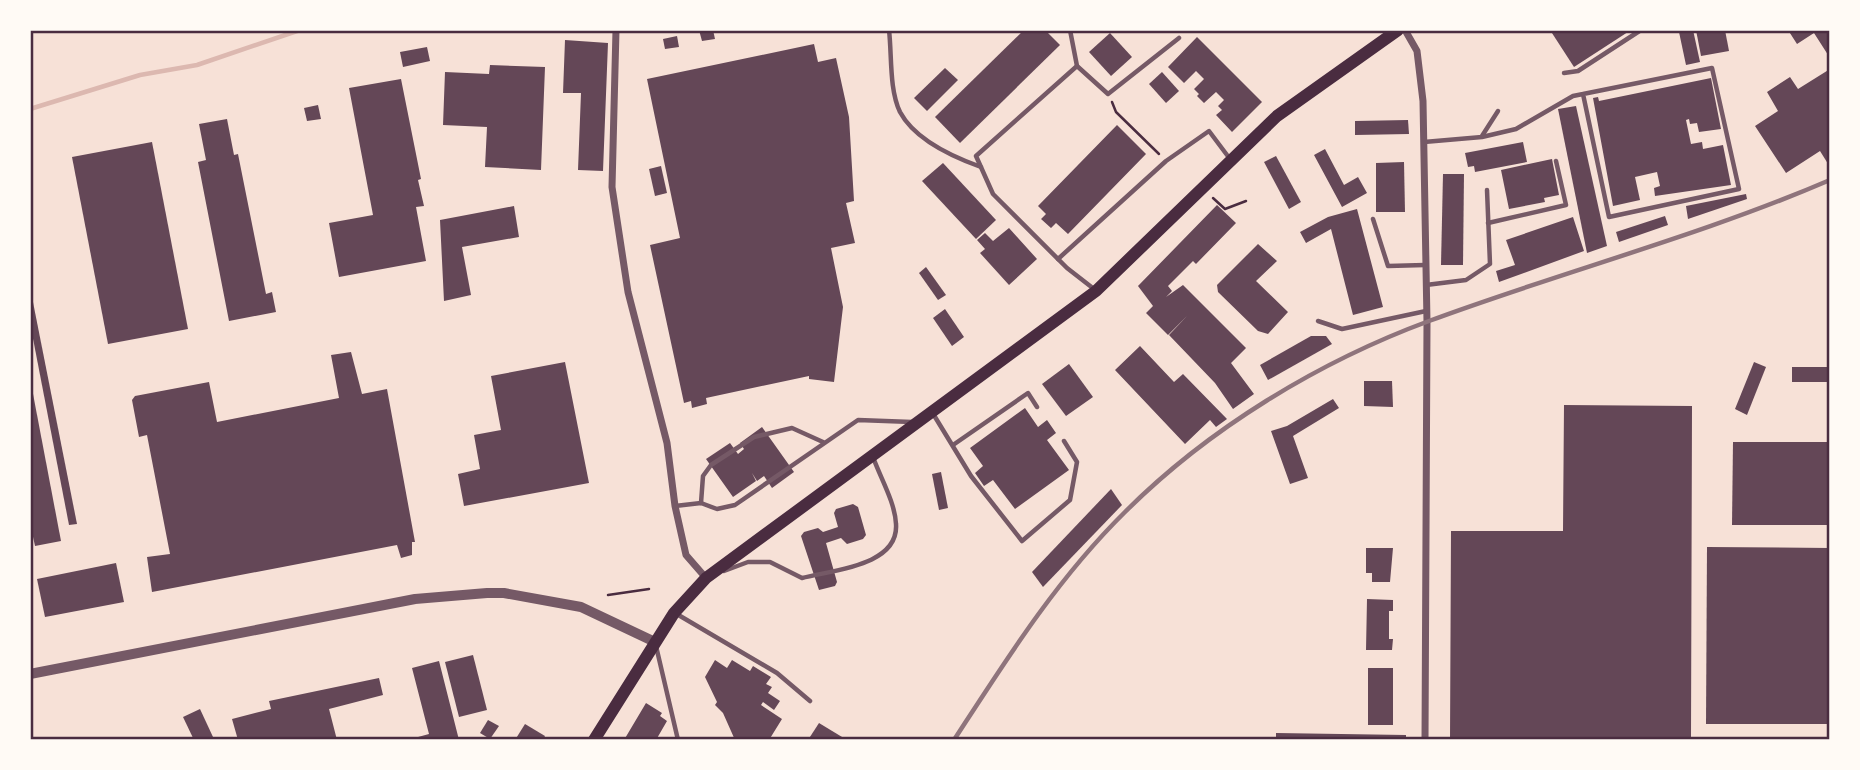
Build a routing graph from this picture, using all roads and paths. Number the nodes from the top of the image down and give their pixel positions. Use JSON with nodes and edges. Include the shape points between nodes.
{"nodes":[{"id":1,"x":617,"y":30,"type":"edge"},
{"id":2,"x":889,"y":30,"type":"edge"},
{"id":3,"x":1070,"y":30,"type":"edge"},
{"id":4,"x":1398,"y":30,"type":"edge"},
{"id":5,"x":1405,"y":30,"type":"edge"},
{"id":6,"x":1642,"y":30,"type":"edge"},
{"id":7,"x":1179,"y":38,"type":"dead end"},
{"id":8,"x":1077,"y":66,"type":"junction"},
{"id":9,"x":1564,"y":73,"type":"dead end"},
{"id":10,"x":1108,"y":93,"type":"junction"},
{"id":11,"x":1583,"y":94,"type":"junction"},
{"id":12,"x":1498,"y":111,"type":"dead end"},
{"id":13,"x":1482,"y":137,"type":"junction"},
{"id":14,"x":1424,"y":142,"type":"junction"},
{"id":15,"x":1231,"y":160,"type":"junction"},
{"id":16,"x":1556,"y":160,"type":"dead end"},
{"id":17,"x":1166,"y":161,"type":"junction"},
{"id":18,"x":982,"y":168,"type":"junction"},
{"id":19,"x":1203,"y":188,"type":"junction"},
{"id":20,"x":1487,"y":190,"type":"dead end"},
{"id":21,"x":1246,"y":201,"type":"dead end"},
{"id":22,"x":1373,"y":219,"type":"dead end"},
{"id":23,"x":1488,"y":223,"type":"junction"},
{"id":24,"x":1058,"y":260,"type":"junction"},
{"id":25,"x":1426,"y":265,"type":"junction"},
{"id":26,"x":1426,"y":285,"type":"junction"},
{"id":27,"x":1096,"y":291,"type":"junction"},
{"id":28,"x":1427,"y":311,"type":"junction"},
{"id":29,"x":1318,"y":321,"type":"dead end"},
{"id":30,"x":1037,"y":407,"type":"dead end"},
{"id":31,"x":931,"y":411,"type":"junction"},
{"id":32,"x":917,"y":422,"type":"junction"},
{"id":33,"x":1064,"y":441,"type":"dead end"},
{"id":34,"x":824,"y":443,"type":"junction"},
{"id":35,"x":953,"y":446,"type":"junction"},
{"id":36,"x":873,"y":454,"type":"junction"},
{"id":37,"x":701,"y":503,"type":"junction"},
{"id":38,"x":675,"y":506,"type":"junction"},
{"id":39,"x":706,"y":578,"type":"junction"},
{"id":40,"x":649,"y":589,"type":"dead end"},
{"id":41,"x":608,"y":595,"type":"dead end"},
{"id":42,"x":674,"y":613,"type":"junction"},
{"id":43,"x":655,"y":642,"type":"junction"},
{"id":44,"x":30,"y":674,"type":"edge"},
{"id":45,"x":810,"y":701,"type":"dead end"},
{"id":46,"x":594,"y":740,"type":"edge"},
{"id":47,"x":678,"y":740,"type":"edge"},
{"id":48,"x":1426,"y":740,"type":"edge"}],
"edges":[{"from":1,"to":38,"type":"street","via":[[612,187],[628,292],[667,443]]},
{"from":2,"to":18,"type":"lane","via":[[895,93],[908,123],[950,156]]},
{"from":3,"to":8,"type":"lane"},
{"from":4,"to":15,"type":"main road","via":[[1277,116]]},
{"from":5,"to":14,"type":"street","via":[[1422,73]]},
{"from":6,"to":9,"type":"lane","via":[[1578,71]]},
{"from":7,"to":10,"type":"lane"},
{"from":8,"to":10,"type":"lane"},
{"from":8,"to":18,"type":"lane","via":[[976,156]]},
{"from":10,"to":17,"type":"path","via":[[1116,112]]},
{"from":11,"to":11,"type":"lane","via":[[1713,68],[1739,189],[1609,217]]},
{"from":11,"to":13,"type":"lane","via":[[1516,129]]},
{"from":12,"to":13,"type":"lane"},
{"from":13,"to":14,"type":"lane"},
{"from":14,"to":25,"type":"street"},
{"from":15,"to":17,"type":"lane","via":[[1209,131]]},
{"from":15,"to":19,"type":"main road"},
{"from":16,"to":23,"type":"lane","via":[[1566,205]]},
{"from":17,"to":24,"type":"lane"},
{"from":18,"to":24,"type":"lane","via":[[993,194]]},
{"from":19,"to":21,"type":"path","via":[[1225,209]]},
{"from":19,"to":27,"type":"main road"},
{"from":20,"to":23,"type":"lane"},
{"from":22,"to":25,"type":"lane","via":[[1388,266]]},
{"from":23,"to":26,"type":"lane","via":[[1490,264],[1466,280]]},
{"from":24,"to":27,"type":"lane"},
{"from":25,"to":26,"type":"street"},
{"from":26,"to":28,"type":"street"},
{"from":27,"to":31,"type":"main road"},
{"from":28,"to":29,"type":"lane","via":[[1342,329]]},
{"from":28,"to":48,"type":"street"},
{"from":30,"to":35,"type":"lane","via":[[1028,393]]},
{"from":31,"to":32,"type":"main road"},
{"from":31,"to":35,"type":"lane"},
{"from":32,"to":34,"type":"lane","via":[[858,421]]},
{"from":32,"to":36,"type":"main road"},
{"from":33,"to":35,"type":"lane","via":[[1077,462],[1070,500],[1022,541]]},
{"from":34,"to":37,"type":"lane","via":[[735,505],[717,509]]},
{"from":34,"to":37,"type":"lane","via":[[792,428],[754,437],[711,465],[703,476]]},
{"from":36,"to":39,"type":"main road"},
{"from":36,"to":39,"type":"lane","via":[[897,522],[895,540],[882,555],[802,578],[770,562],[748,562]]},
{"from":37,"to":38,"type":"lane"},
{"from":38,"to":39,"type":"street","via":[[685,555]]},
{"from":39,"to":42,"type":"main road"},
{"from":40,"to":41,"type":"path"},
{"from":42,"to":43,"type":"main road"},
{"from":42,"to":45,"type":"lane","via":[[777,673]]},
{"from":43,"to":44,"type":"street","via":[[581,607],[487,593],[415,599]]},
{"from":43,"to":46,"type":"main road"},
{"from":43,"to":47,"type":"lane"}]}
